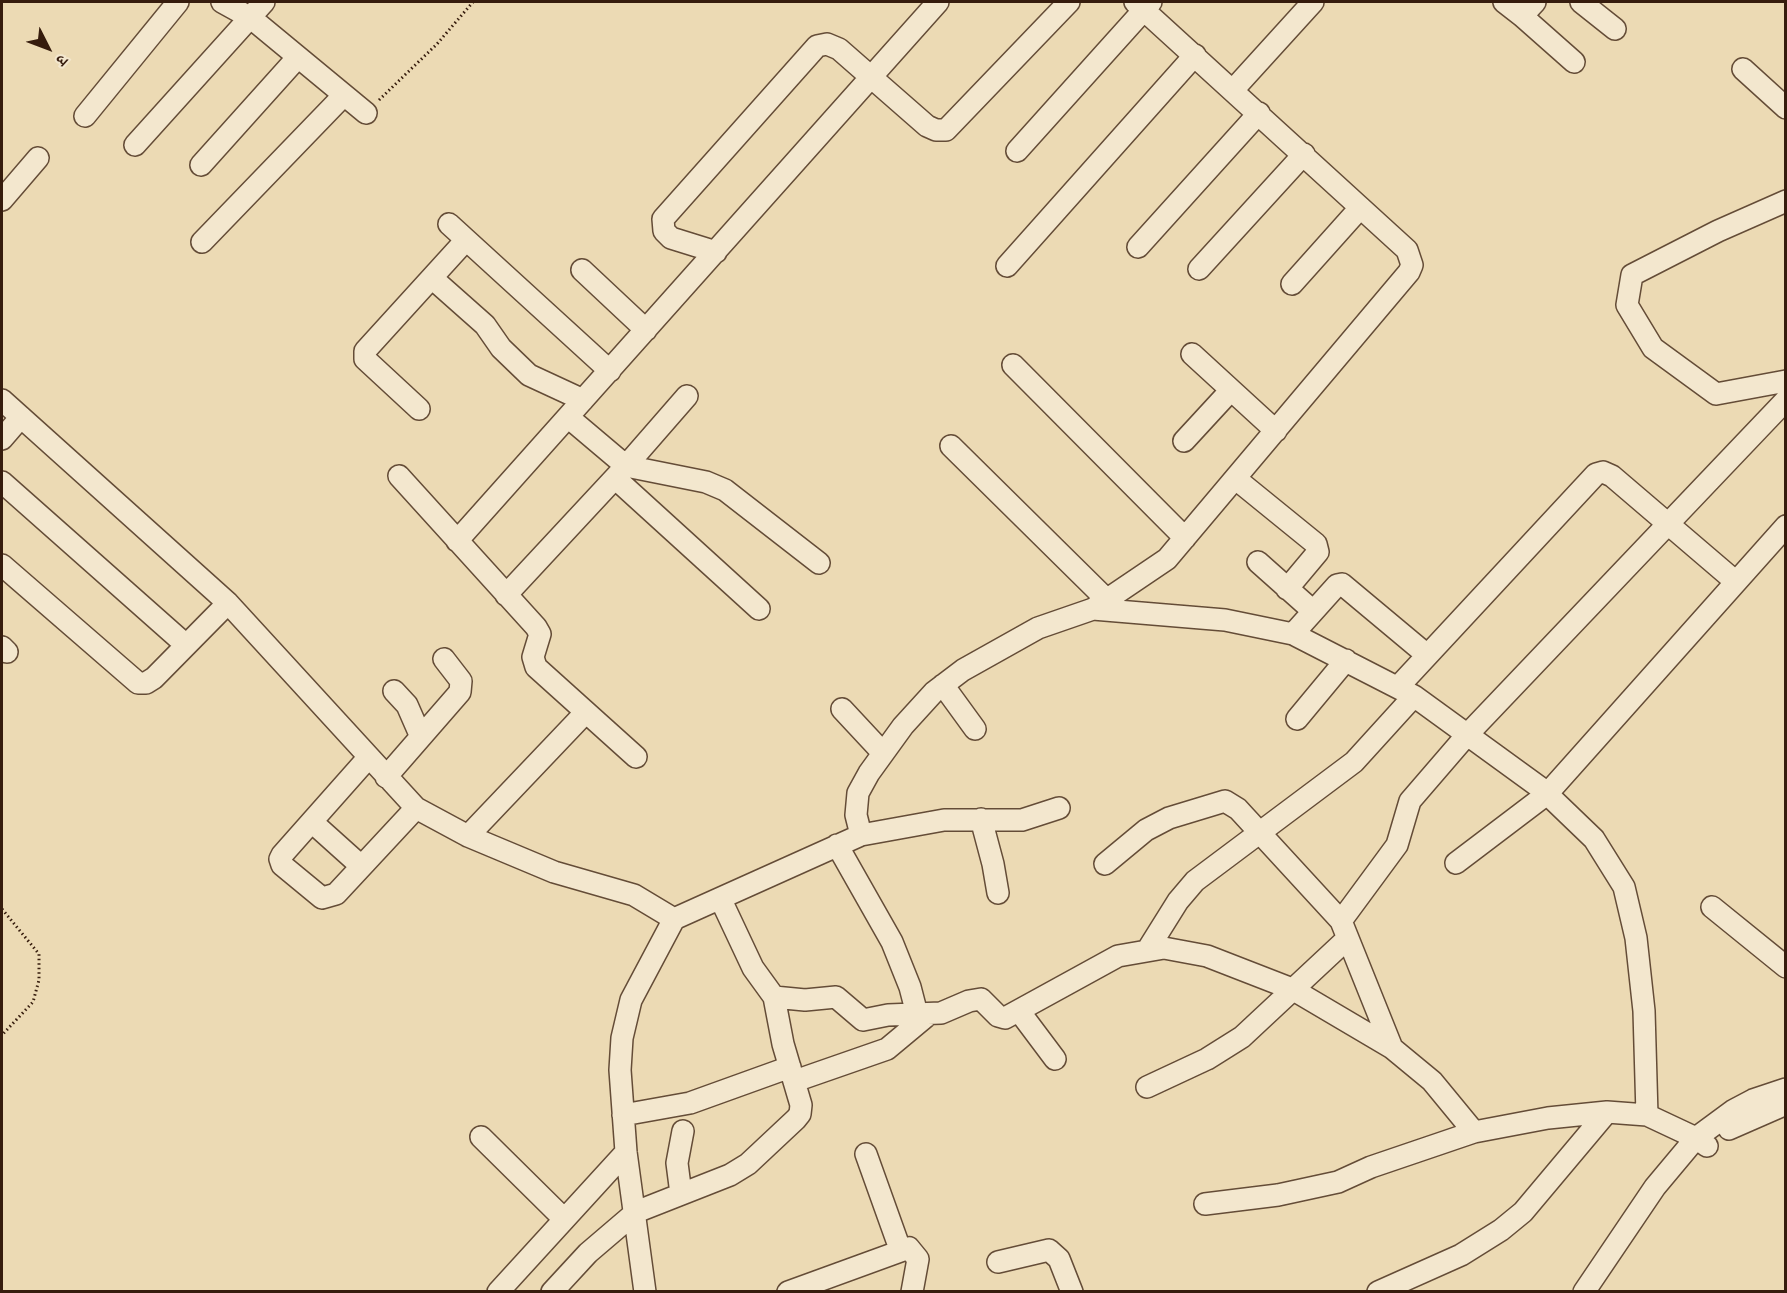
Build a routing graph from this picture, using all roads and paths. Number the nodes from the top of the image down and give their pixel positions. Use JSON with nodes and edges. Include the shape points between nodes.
{"nodes":[{"id":1,"x":178,"y":2,"type":"edge"},
{"id":2,"x":222,"y":2,"type":"edge"},
{"id":3,"x":264,"y":2,"type":"edge"},
{"id":4,"x":473,"y":2,"type":"edge"},
{"id":5,"x":938,"y":2,"type":"edge"},
{"id":6,"x":1069,"y":2,"type":"edge"},
{"id":7,"x":1313,"y":2,"type":"edge"},
{"id":8,"x":1504,"y":2,"type":"edge"},
{"id":9,"x":1581,"y":2,"type":"edge"},
{"id":10,"x":1143,"y":4,"type":"edge"},
{"id":11,"x":1529,"y":9,"type":"edge"},
{"id":12,"x":251,"y":18,"type":"junction"},
{"id":13,"x":1615,"y":28,"type":"dead end"},
{"id":14,"x":1195,"y":55,"type":"junction"},
{"id":15,"x":298,"y":57,"type":"junction"},
{"id":16,"x":1574,"y":62,"type":"dead end"},
{"id":17,"x":1743,"y":69,"type":"dead end"},
{"id":18,"x":870,"y":76,"type":"junction"},
{"id":19,"x":1233,"y":90,"type":"junction"},
{"id":20,"x":344,"y":95,"type":"junction"},
{"id":21,"x":1785,"y":108,"type":"edge"},
{"id":22,"x":366,"y":113,"type":"joint"},
{"id":23,"x":1259,"y":113,"type":"junction"},
{"id":24,"x":85,"y":116,"type":"dead end"},
{"id":25,"x":135,"y":145,"type":"dead end"},
{"id":26,"x":1017,"y":151,"type":"dead end"},
{"id":27,"x":1304,"y":154,"type":"junction"},
{"id":28,"x":38,"y":158,"type":"dead end"},
{"id":29,"x":201,"y":165,"type":"dead end"},
{"id":30,"x":2,"y":200,"type":"edge"},
{"id":31,"x":1785,"y":201,"type":"edge"},
{"id":32,"x":1360,"y":208,"type":"junction"},
{"id":33,"x":450,"y":224,"type":"dead end"},
{"id":34,"x":466,"y":240,"type":"junction"},
{"id":35,"x":202,"y":242,"type":"dead end"},
{"id":36,"x":1138,"y":247,"type":"dead end"},
{"id":37,"x":716,"y":252,"type":"junction"},
{"id":38,"x":1007,"y":266,"type":"dead end"},
{"id":39,"x":1199,"y":269,"type":"dead end"},
{"id":40,"x":582,"y":270,"type":"dead end"},
{"id":41,"x":432,"y":278,"type":"junction"},
{"id":42,"x":1292,"y":284,"type":"dead end"},
{"id":43,"x":646,"y":330,"type":"junction"},
{"id":44,"x":1192,"y":354,"type":"dead end"},
{"id":45,"x":1013,"y":365,"type":"dead end"},
{"id":46,"x":610,"y":371,"type":"junction"},
{"id":47,"x":1785,"y":381,"type":"edge"},
{"id":48,"x":1231,"y":390,"type":"junction"},
{"id":49,"x":687,"y":396,"type":"dead end"},
{"id":50,"x":2,"y":400,"type":"edge"},
{"id":51,"x":583,"y":400,"type":"junction"},
{"id":52,"x":1785,"y":400,"type":"edge"},
{"id":53,"x":419,"y":409,"type":"dead end"},
{"id":54,"x":21,"y":417,"type":"junction"},
{"id":55,"x":568,"y":417,"type":"junction"},
{"id":56,"x":1276,"y":431,"type":"junction"},
{"id":57,"x":2,"y":439,"type":"edge"},
{"id":58,"x":1184,"y":441,"type":"dead end"},
{"id":59,"x":951,"y":446,"type":"dead end"},
{"id":60,"x":620,"y":472,"type":"junction"},
{"id":61,"x":399,"y":476,"type":"dead end"},
{"id":62,"x":1236,"y":479,"type":"junction"},
{"id":63,"x":2,"y":482,"type":"edge"},
{"id":64,"x":1670,"y":524,"type":"junction"},
{"id":65,"x":1785,"y":526,"type":"edge"},
{"id":66,"x":1185,"y":538,"type":"junction"},
{"id":67,"x":457,"y":541,"type":"junction"},
{"id":68,"x":1258,"y":562,"type":"dead end"},
{"id":69,"x":819,"y":563,"type":"dead end"},
{"id":70,"x":2,"y":565,"type":"edge"},
{"id":71,"x":1736,"y":582,"type":"junction"},
{"id":72,"x":1287,"y":589,"type":"junction"},
{"id":73,"x":506,"y":595,"type":"junction"},
{"id":74,"x":228,"y":603,"type":"junction"},
{"id":75,"x":1100,"y":605,"type":"junction"},
{"id":76,"x":759,"y":609,"type":"dead end"},
{"id":77,"x":1313,"y":611,"type":"junction"},
{"id":78,"x":1293,"y":634,"type":"junction"},
{"id":79,"x":186,"y":645,"type":"junction"},
{"id":80,"x":1427,"y":655,"type":"junction"},
{"id":81,"x":444,"y":659,"type":"dead end"},
{"id":82,"x":1346,"y":660,"type":"junction"},
{"id":83,"x":943,"y":685,"type":"junction"},
{"id":84,"x":394,"y":691,"type":"dead end"},
{"id":85,"x":1406,"y":691,"type":"junction"},
{"id":86,"x":842,"y":708,"type":"dead end"},
{"id":87,"x":586,"y":712,"type":"junction"},
{"id":88,"x":1298,"y":719,"type":"dead end"},
{"id":89,"x":975,"y":729,"type":"dead end"},
{"id":90,"x":1466,"y":736,"type":"junction"},
{"id":91,"x":421,"y":737,"type":"junction"},
{"id":92,"x":883,"y":753,"type":"junction"},
{"id":93,"x":636,"y":757,"type":"dead end"},
{"id":94,"x":368,"y":758,"type":"junction"},
{"id":95,"x":386,"y":777,"type":"junction"},
{"id":96,"x":1547,"y":794,"type":"junction"},
{"id":97,"x":417,"y":808,"type":"junction"},
{"id":98,"x":1059,"y":808,"type":"dead end"},
{"id":99,"x":981,"y":819,"type":"junction"},
{"id":100,"x":312,"y":822,"type":"junction"},
{"id":101,"x":1259,"y":832,"type":"junction"},
{"id":102,"x":861,"y":835,"type":"junction"},
{"id":103,"x":468,"y":836,"type":"junction"},
{"id":104,"x":837,"y":845,"type":"junction"},
{"id":105,"x":1456,"y":863,"type":"dead end"},
{"id":106,"x":1105,"y":864,"type":"dead end"},
{"id":107,"x":361,"y":866,"type":"junction"},
{"id":108,"x":998,"y":893,"type":"dead end"},
{"id":109,"x":721,"y":900,"type":"junction"},
{"id":110,"x":1712,"y":907,"type":"dead end"},
{"id":111,"x":2,"y":909,"type":"edge"},
{"id":112,"x":674,"y":920,"type":"junction"},
{"id":113,"x":1344,"y":930,"type":"junction"},
{"id":114,"x":1148,"y":950,"type":"junction"},
{"id":115,"x":1785,"y":967,"type":"edge"},
{"id":116,"x":1292,"y":989,"type":"junction"},
{"id":117,"x":774,"y":997,"type":"junction"},
{"id":118,"x":1019,"y":1011,"type":"junction"},
{"id":119,"x":923,"y":1014,"type":"junction"},
{"id":120,"x":2,"y":1035,"type":"edge"},
{"id":121,"x":1392,"y":1048,"type":"junction"},
{"id":122,"x":1055,"y":1059,"type":"dead end"},
{"id":123,"x":792,"y":1074,"type":"junction"},
{"id":124,"x":1148,"y":1087,"type":"dead end"},
{"id":125,"x":1785,"y":1102,"type":"edge"},
{"id":126,"x":1607,"y":1112,"type":"junction"},
{"id":127,"x":623,"y":1115,"type":"junction"},
{"id":128,"x":1647,"y":1115,"type":"junction"},
{"id":129,"x":683,"y":1131,"type":"dead end"},
{"id":130,"x":1474,"y":1132,"type":"junction"},
{"id":131,"x":481,"y":1137,"type":"dead end"},
{"id":132,"x":1701,"y":1142,"type":"junction"},
{"id":133,"x":626,"y":1152,"type":"junction"},
{"id":134,"x":866,"y":1154,"type":"dead end"},
{"id":135,"x":681,"y":1194,"type":"junction"},
{"id":136,"x":1205,"y":1204,"type":"dead end"},
{"id":137,"x":636,"y":1212,"type":"junction"},
{"id":138,"x":564,"y":1220,"type":"junction"},
{"id":139,"x":900,"y":1250,"type":"junction"},
{"id":140,"x":998,"y":1262,"type":"dead end"},
{"id":141,"x":498,"y":1292,"type":"edge"},
{"id":142,"x":552,"y":1292,"type":"edge"},
{"id":143,"x":645,"y":1292,"type":"edge"},
{"id":144,"x":788,"y":1292,"type":"edge"},
{"id":145,"x":912,"y":1292,"type":"edge"},
{"id":146,"x":1072,"y":1292,"type":"edge"},
{"id":147,"x":1378,"y":1292,"type":"edge"},
{"id":148,"x":1584,"y":1292,"type":"edge"},
{"id":149,"x":1600,"y":1292,"type":"edge"}],
"edges":[{"from":1,"to":24,"type":"street"},
{"from":2,"to":12,"type":"street"},
{"from":3,"to":12,"type":"street"},
{"from":4,"to":22,"type":"path","via":[[437,44]]},
{"from":5,"to":18,"type":"street"},
{"from":6,"to":18,"type":"street","via":[[946,130],[927,126]]},
{"from":7,"to":19,"type":"street"},
{"from":8,"to":11,"type":"street"},
{"from":9,"to":13,"type":"street"},
{"from":10,"to":14,"type":"street"},
{"from":10,"to":26,"type":"street"},
{"from":11,"to":16,"type":"street"},
{"from":12,"to":15,"type":"street"},
{"from":12,"to":25,"type":"street"},
{"from":14,"to":19,"type":"street"},
{"from":14,"to":38,"type":"street"},
{"from":15,"to":20,"type":"street"},
{"from":15,"to":29,"type":"street"},
{"from":17,"to":21,"type":"street"},
{"from":18,"to":37,"type":"street"},
{"from":18,"to":37,"type":"street","via":[[838,49],[827,44],[817,46],[663,219],[664,231],[671,238]]},
{"from":19,"to":23,"type":"street"},
{"from":20,"to":22,"type":"street"},
{"from":20,"to":35,"type":"street"},
{"from":23,"to":27,"type":"street"},
{"from":23,"to":36,"type":"street"},
{"from":27,"to":32,"type":"street"},
{"from":27,"to":39,"type":"street"},
{"from":28,"to":30,"type":"street"},
{"from":31,"to":47,"type":"street","via":[[1632,275],[1627,305],[1653,348],[1716,394]]},
{"from":32,"to":42,"type":"street"},
{"from":32,"to":56,"type":"street","via":[[1407,250],[1412,266]]},
{"from":33,"to":34,"type":"street"},
{"from":34,"to":41,"type":"street"},
{"from":34,"to":46,"type":"street"},
{"from":37,"to":43,"type":"street"},
{"from":40,"to":43,"type":"street"},
{"from":41,"to":51,"type":"street","via":[[485,325],[501,348],[529,375]]},
{"from":41,"to":53,"type":"street","via":[[365,351],[365,359]]},
{"from":43,"to":46,"type":"street"},
{"from":44,"to":48,"type":"street"},
{"from":45,"to":66,"type":"street"},
{"from":46,"to":51,"type":"street"},
{"from":48,"to":56,"type":"street"},
{"from":48,"to":58,"type":"street"},
{"from":49,"to":60,"type":"street"},
{"from":50,"to":54,"type":"street"},
{"from":51,"to":55,"type":"street"},
{"from":52,"to":64,"type":"street"},
{"from":54,"to":57,"type":"street"},
{"from":54,"to":74,"type":"street"},
{"from":55,"to":60,"type":"street"},
{"from":55,"to":67,"type":"street"},
{"from":56,"to":62,"type":"street"},
{"from":59,"to":75,"type":"street"},
{"from":60,"to":69,"type":"street","via":[[706,482],[725,490]]},
{"from":60,"to":73,"type":"street"},
{"from":60,"to":76,"type":"street"},
{"from":61,"to":67,"type":"street"},
{"from":62,"to":66,"type":"street"},
{"from":62,"to":72,"type":"street","via":[[1316,544],[1318,552]]},
{"from":63,"to":79,"type":"street"},
{"from":64,"to":71,"type":"street"},
{"from":64,"to":80,"type":"street","via":[[1612,476],[1596,474]]},
{"from":64,"to":90,"type":"street"},
{"from":65,"to":71,"type":"street"},
{"from":66,"to":75,"type":"street","via":[[1151,571]]},
{"from":67,"to":73,"type":"street"},
{"from":68,"to":72,"type":"street"},
{"from":70,"to":79,"type":"street","via":[[138,683],[154,678]]},
{"from":71,"to":96,"type":"street"},
{"from":72,"to":77,"type":"street"},
{"from":73,"to":87,"type":"street","via":[[540,634],[532,662]]},
{"from":74,"to":79,"type":"street"},
{"from":74,"to":94,"type":"street"},
{"from":75,"to":78,"type":"street","via":[[1225,620]]},
{"from":75,"to":83,"type":"street","via":[[1012,641]]},
{"from":77,"to":78,"type":"street"},
{"from":77,"to":80,"type":"street","via":[[1336,585],[1344,585]]},
{"from":78,"to":82,"type":"street"},
{"from":80,"to":85,"type":"street"},
{"from":81,"to":91,"type":"street","via":[[461,681],[460,692]]},
{"from":82,"to":85,"type":"street"},
{"from":82,"to":88,"type":"street"},
{"from":83,"to":89,"type":"street"},
{"from":83,"to":92,"type":"street"},
{"from":84,"to":91,"type":"street","via":[[407,705]]},
{"from":85,"to":90,"type":"street"},
{"from":85,"to":101,"type":"street","via":[[1354,762]]},
{"from":86,"to":92,"type":"street"},
{"from":87,"to":93,"type":"street"},
{"from":87,"to":103,"type":"street"},
{"from":90,"to":96,"type":"street"},
{"from":90,"to":113,"type":"street","via":[[1410,801],[1397,845]]},
{"from":91,"to":95,"type":"street"},
{"from":92,"to":102,"type":"street","via":[[858,793],[856,815]]},
{"from":94,"to":95,"type":"street"},
{"from":94,"to":100,"type":"street"},
{"from":95,"to":97,"type":"street"},
{"from":96,"to":105,"type":"street"},
{"from":96,"to":128,"type":"street","via":[[1594,839],[1624,887],[1636,938],[1644,1011]]},
{"from":97,"to":103,"type":"street"},
{"from":97,"to":107,"type":"street"},
{"from":98,"to":99,"type":"street","via":[[1022,820]]},
{"from":99,"to":102,"type":"street","via":[[944,820]]},
{"from":99,"to":108,"type":"street"},
{"from":100,"to":107,"type":"street"},
{"from":100,"to":107,"type":"street","via":[[282,855],[282,865],[325,898],[336,894]]},
{"from":101,"to":106,"type":"street","via":[[1226,801],[1169,818],[1146,830]]},
{"from":101,"to":113,"type":"street"},
{"from":101,"to":114,"type":"street","via":[[1186,890]]},
{"from":102,"to":104,"type":"street"},
{"from":103,"to":112,"type":"street","via":[[554,872],[634,895]]},
{"from":104,"to":109,"type":"street"},
{"from":104,"to":119,"type":"street","via":[[892,942]]},
{"from":109,"to":112,"type":"street"},
{"from":109,"to":117,"type":"street","via":[[753,968]]},
{"from":110,"to":115,"type":"street"},
{"from":111,"to":120,"type":"path","via":[[39,954],[39,980],[33,1002]]},
{"from":112,"to":127,"type":"street","via":[[631,1000],[622,1038]]},
{"from":113,"to":116,"type":"street"},
{"from":113,"to":121,"type":"street"},
{"from":114,"to":116,"type":"street","via":[[1207,956]]},
{"from":114,"to":118,"type":"street","via":[[1119,956]]},
{"from":116,"to":121,"type":"street"},
{"from":116,"to":124,"type":"street","via":[[1227,1048]]},
{"from":117,"to":119,"type":"street","via":[[836,997],[863,1020]]},
{"from":117,"to":123,"type":"street"},
{"from":118,"to":119,"type":"street","via":[[1005,1018],[998,1016],[981,999],[941,1013]]},
{"from":118,"to":122,"type":"street"},
{"from":119,"to":123,"type":"street","via":[[887,1049]]},
{"from":121,"to":130,"type":"street","via":[[1432,1081]]},
{"from":123,"to":127,"type":"street","via":[[690,1102]]},
{"from":123,"to":135,"type":"street","via":[[801,1105],[796,1119],[740,1169]]},
{"from":125,"to":132,"type":"street","via":[[1753,1100],[1734,1110]]},
{"from":126,"to":128,"type":"street"},
{"from":126,"to":130,"type":"street"},
{"from":126,"to":147,"type":"street","via":[[1523,1212],[1501,1230],[1461,1255]]},
{"from":127,"to":133,"type":"street"},
{"from":128,"to":132,"type":"street"},
{"from":129,"to":135,"type":"street","via":[[677,1163]]},
{"from":130,"to":136,"type":"street","via":[[1338,1182],[1278,1195]]},
{"from":131,"to":138,"type":"street"},
{"from":132,"to":148,"type":"street","via":[[1655,1187]]},
{"from":132,"to":149,"type":"street"},
{"from":133,"to":137,"type":"street"},
{"from":133,"to":138,"type":"street"},
{"from":134,"to":139,"type":"street"},
{"from":135,"to":137,"type":"street"},
{"from":137,"to":142,"type":"street","via":[[588,1253]]},
{"from":137,"to":143,"type":"street"},
{"from":138,"to":141,"type":"street"},
{"from":139,"to":144,"type":"street"},
{"from":139,"to":145,"type":"street","via":[[909,1248],[918,1259]]},
{"from":140,"to":146,"type":"street","via":[[1049,1250],[1059,1258]]}]}
